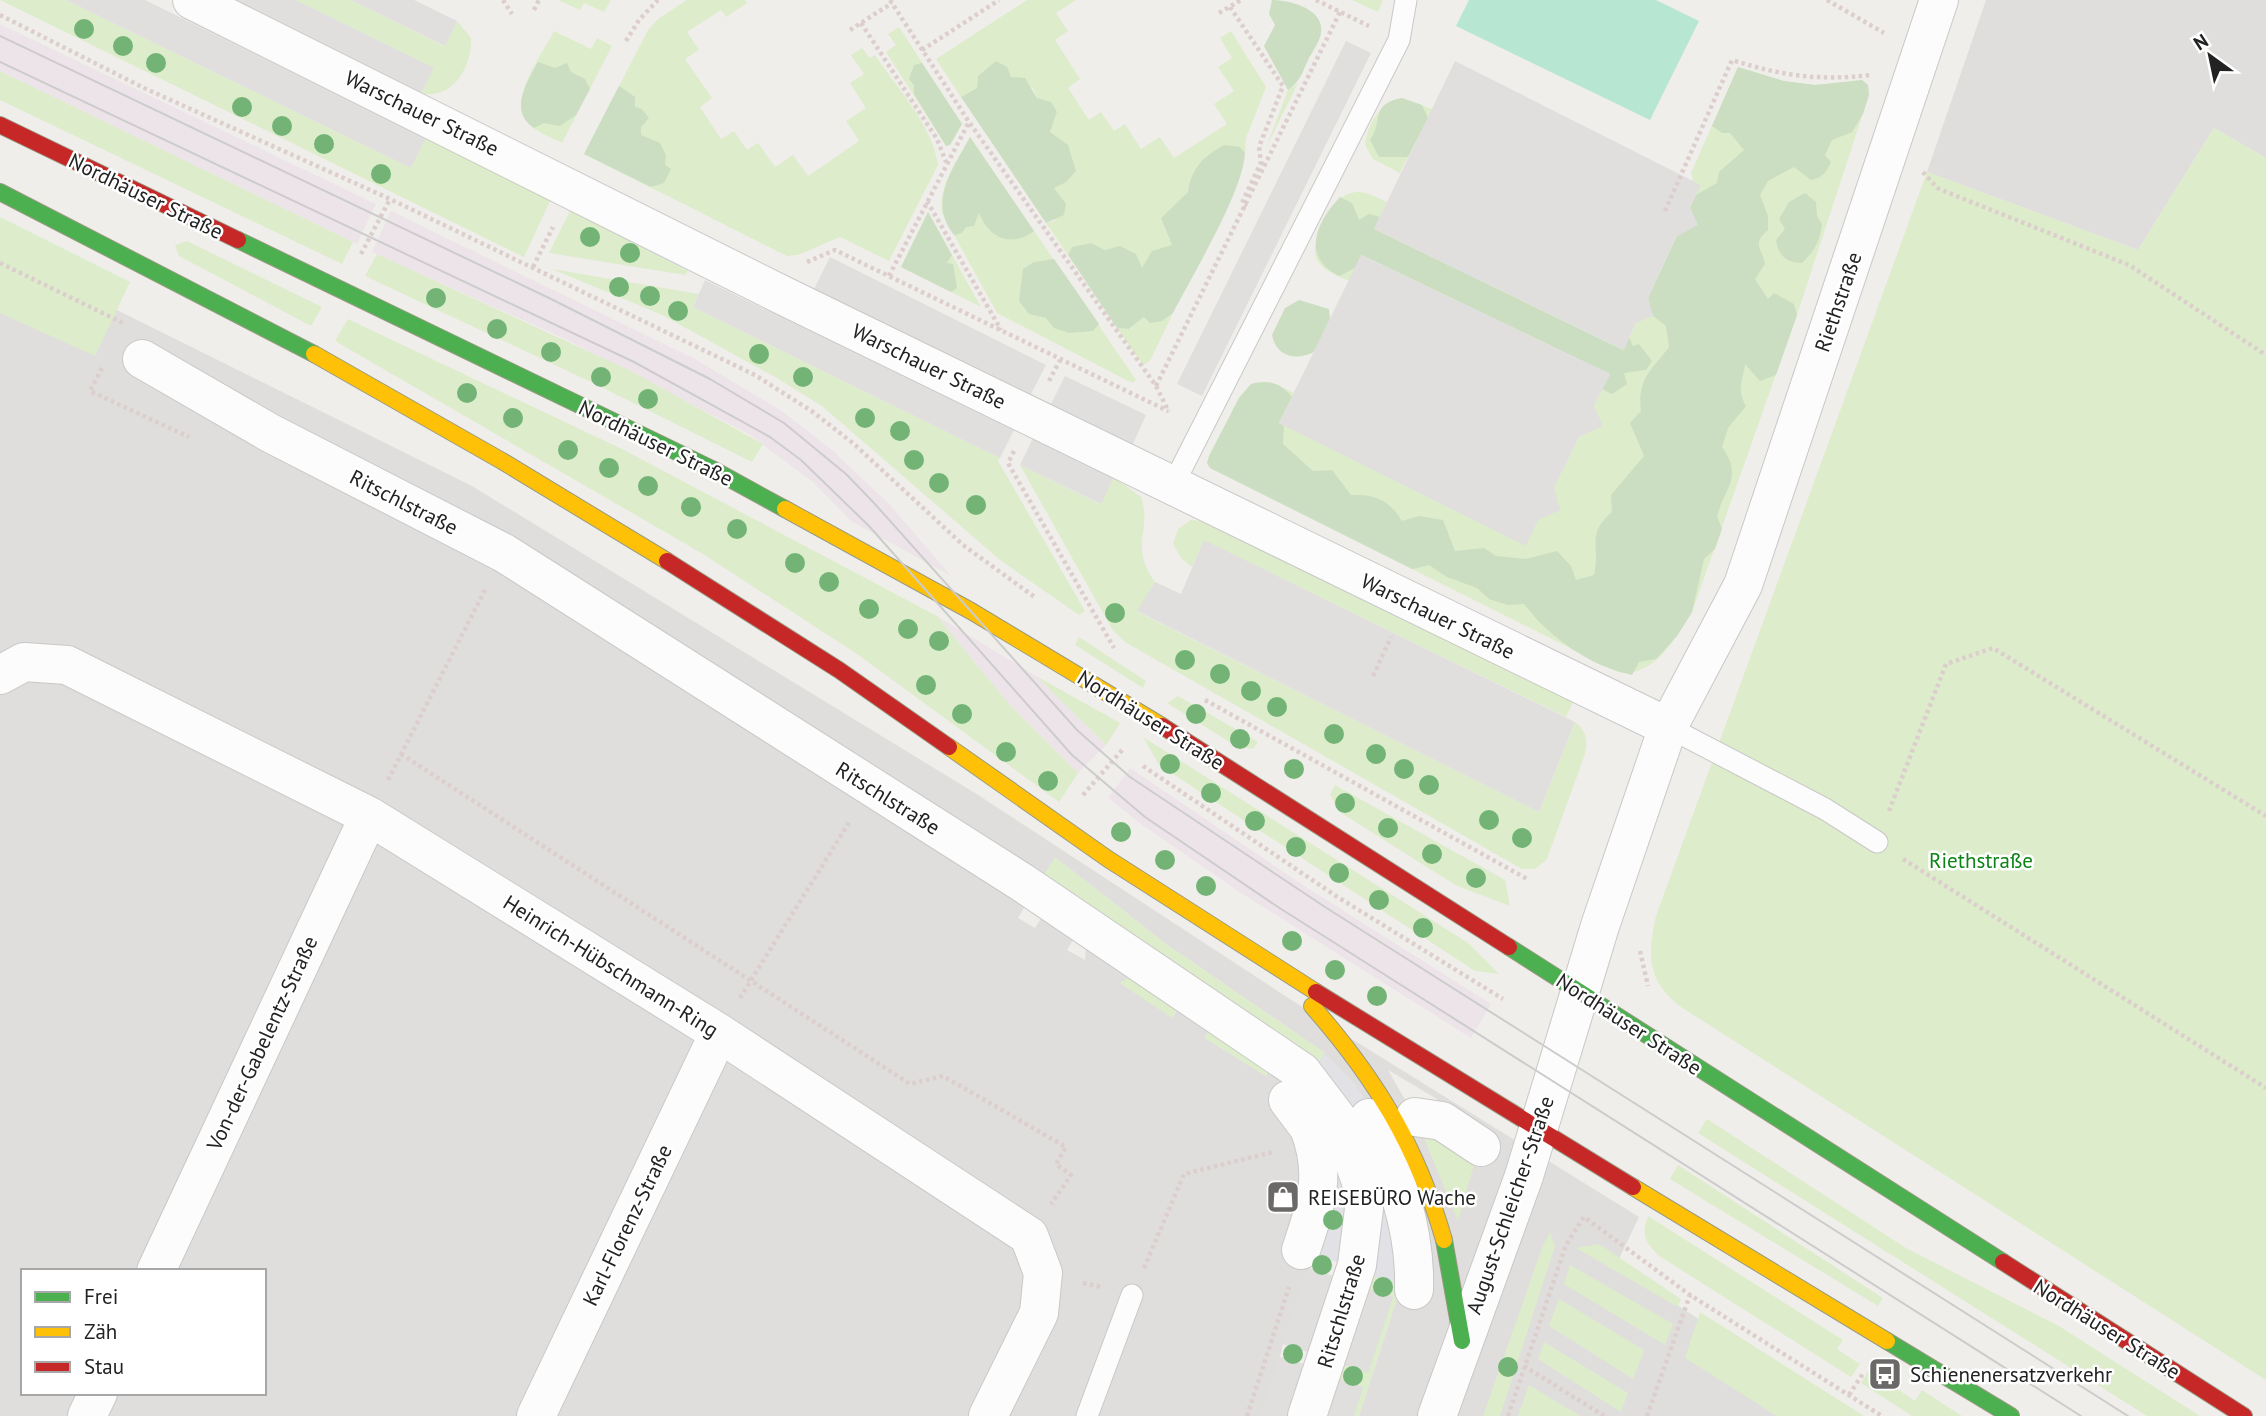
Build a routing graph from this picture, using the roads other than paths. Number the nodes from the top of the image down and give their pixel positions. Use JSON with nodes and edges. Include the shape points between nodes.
{"nodes":[{"id":1,"x":192,"y":0,"type":"edge"},
{"id":2,"x":1406,"y":0,"type":"edge"},
{"id":3,"x":1939,"y":0,"type":"edge"},
{"id":4,"x":0,"y":125,"type":"edge"},
{"id":5,"x":0,"y":192,"type":"edge"},
{"id":6,"x":142,"y":359,"type":"road end"},
{"id":7,"x":1173,"y":485,"type":"junction"},
{"id":8,"x":0,"y":675,"type":"edge"},
{"id":9,"x":1668,"y":727,"type":"junction"},
{"id":10,"x":369,"y":816,"type":"junction"},
{"id":11,"x":1877,"y":842,"type":"road end"},
{"id":12,"x":1256,"y":956,"type":"junction"},
{"id":13,"x":1580,"y":992,"type":"junction"},
{"id":14,"x":719,"y":1033,"type":"junction"},
{"id":15,"x":1309,"y":1124,"type":"road end"},
{"id":16,"x":1538,"y":1130,"type":"junction"},
{"id":17,"x":1481,"y":1147,"type":"dead end"},
{"id":18,"x":1301,"y":1250,"type":"road end"},
{"id":19,"x":157,"y":1269,"type":"edge"},
{"id":20,"x":1414,"y":1290,"type":"dead end"},
{"id":21,"x":1132,"y":1295,"type":"road end"},
{"id":22,"x":1462,"y":1341,"type":"junction"},
{"id":23,"x":97,"y":1395,"type":"edge"},
{"id":24,"x":88,"y":1416,"type":"edge"},
{"id":25,"x":536,"y":1416,"type":"edge"},
{"id":26,"x":988,"y":1416,"type":"edge"},
{"id":27,"x":1087,"y":1416,"type":"edge"},
{"id":28,"x":1307,"y":1416,"type":"edge"},
{"id":29,"x":1437,"y":1416,"type":"edge"},
{"id":30,"x":2011,"y":1416,"type":"edge"},
{"id":31,"x":2244,"y":1416,"type":"edge"}],
"edges":[{"from":1,"to":7,"type":"street","name":"Warschauer Straße"},
{"from":2,"to":7,"type":"lane","via":[[1399,40]]},
{"from":3,"to":9,"type":"street","name":"Riethstraße","via":[[1742,585]]},
{"from":4,"to":13,"type":"main road","name":"Nordhäuser Straße","via":[[712,469],[919,582],[1164,727]]},
{"from":5,"to":12,"type":"main road","via":[[123,252],[486,450],[797,643],[1051,821]]},
{"from":6,"to":28,"type":"street","name":"Ritschlstraße","via":[[270,433],[504,553],[1023,883],[1302,1072],[1340,1122],[1361,1182],[1364,1209],[1357,1265]]},
{"from":7,"to":9,"type":"street","name":"Warschauer Straße"},
{"from":8,"to":10,"type":"street","name":"Heinrich-Hübschmann-Ring","via":[[24,662],[67,664]]},
{"from":9,"to":11,"type":"lane","via":[[1825,809]]},
{"from":9,"to":13,"type":"street","name":"Riethstraße"},
{"from":10,"to":14,"type":"street","name":"Heinrich-Hübschmann-Ring"},
{"from":10,"to":19,"type":"street","name":"Von-der-Gabelentz-Straße"},
{"from":12,"to":16,"type":"main road"},
{"from":12,"to":22,"type":"main road","via":[[1336,1031],[1396,1116],[1428,1180],[1439,1214],[1454,1275]]},
{"from":13,"to":16,"type":"street","name":"August-Schleicher-Straße"},
{"from":13,"to":31,"type":"main road","name":"Nordhäuser Straße"},
{"from":14,"to":25,"type":"street","name":"Karl-Florenz-Straße"},
{"from":14,"to":26,"type":"street","name":"Heinrich-Hübschmann-Ring","via":[[1029,1236],[1043,1273],[1039,1313]]},
{"from":15,"to":18,"type":"street","via":[[1320,1162],[1319,1183]]},
{"from":16,"to":22,"type":"street","name":"August-Schleicher-Straße"},
{"from":16,"to":30,"type":"main road"},
{"from":17,"to":20,"type":"street","via":[[1402,1117],[1399,1184],[1415,1256]]},
{"from":21,"to":27,"type":"lane"},
{"from":22,"to":29,"type":"street","name":"August-Schleicher-Straße"},
{"from":23,"to":24,"type":"street"}]}
